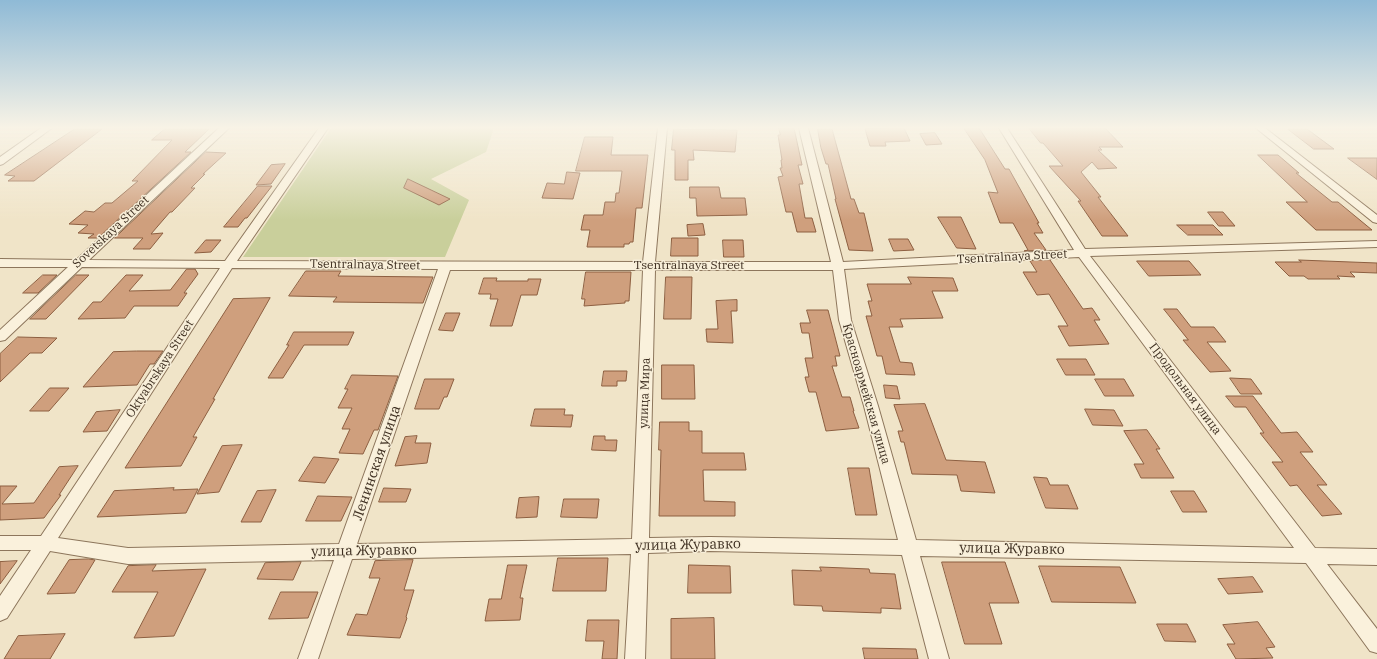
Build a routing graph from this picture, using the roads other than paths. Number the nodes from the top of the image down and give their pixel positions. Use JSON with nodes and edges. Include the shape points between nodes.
{"nodes":[{"id":1,"x":191,"y":159,"type":"edge"},
{"id":2,"x":302,"y":159,"type":"edge"},
{"id":3,"x":659,"y":159,"type":"edge"},
{"id":4,"x":811,"y":159,"type":"edge"},
{"id":5,"x":1022,"y":159,"type":"edge"},
{"id":6,"x":1299,"y":159,"type":"edge"},
{"id":7,"x":1377,"y":220,"type":"edge"},
{"id":8,"x":1377,"y":244,"type":"edge"},
{"id":9,"x":1082,"y":253,"type":"junction"},
{"id":10,"x":0,"y":263,"type":"edge"},
{"id":11,"x":77,"y":264,"type":"junction"},
{"id":12,"x":229,"y":264,"type":"junction"},
{"id":13,"x":445,"y":266,"type":"junction"},
{"id":14,"x":649,"y":266,"type":"junction"},
{"id":15,"x":838,"y":266,"type":"junction"},
{"id":16,"x":0,"y":337,"type":"edge"},
{"id":17,"x":0,"y":543,"type":"edge"},
{"id":18,"x":45,"y":543,"type":"junction"},
{"id":19,"x":640,"y":546,"type":"junction"},
{"id":20,"x":908,"y":547,"type":"junction"},
{"id":21,"x":347,"y":551,"type":"junction"},
{"id":22,"x":1310,"y":556,"type":"junction"},
{"id":23,"x":1377,"y":557,"type":"edge"},
{"id":24,"x":0,"y":612,"type":"edge"},
{"id":25,"x":1377,"y":644,"type":"edge"},
{"id":26,"x":308,"y":659,"type":"edge"},
{"id":27,"x":635,"y":659,"type":"edge"},
{"id":28,"x":939,"y":659,"type":"edge"}],
"edges":[{"from":1,"to":11,"type":"street","name":"Sovetskaya Street"},
{"from":2,"to":12,"type":"street","name":"Oktyabrskaya Street"},
{"from":3,"to":14,"type":"street","name":"улица Мира"},
{"from":4,"to":15,"type":"street","name":"Красноармейская улица"},
{"from":5,"to":9,"type":"street","name":"Продольная улица"},
{"from":6,"to":7,"type":"street"},
{"from":8,"to":9,"type":"street","name":"Tsentralnaya Street"},
{"from":9,"to":15,"type":"street","name":"Tsentralnaya Street"},
{"from":9,"to":22,"type":"street","name":"Продольная улица"},
{"from":10,"to":11,"type":"street","name":"Tsentralnaya Street"},
{"from":11,"to":12,"type":"street","name":"Tsentralnaya Street"},
{"from":11,"to":16,"type":"street","name":"Sovetskaya Street"},
{"from":12,"to":13,"type":"street","name":"Tsentralnaya Street"},
{"from":12,"to":18,"type":"street","name":"Oktyabrskaya Street"},
{"from":13,"to":14,"type":"street","name":"Tsentralnaya Street"},
{"from":13,"to":21,"type":"street","name":"Ленинская улица"},
{"from":14,"to":15,"type":"street","name":"Tsentralnaya Street"},
{"from":14,"to":19,"type":"street","name":"улица Мира"},
{"from":15,"to":20,"type":"street","name":"Красноармейская улица","via":[[845,320],[871,406]]},
{"from":17,"to":18,"type":"street","name":"улица Журавко"},
{"from":18,"to":21,"type":"street","name":"улица Журавко","via":[[128,556]]},
{"from":18,"to":24,"type":"street","name":"Oktyabrskaya Street"},
{"from":19,"to":20,"type":"street","name":"улица Журавко","via":[[710,544]]},
{"from":19,"to":21,"type":"street","name":"улица Журавко"},
{"from":19,"to":27,"type":"street","name":"улица Мира"},
{"from":20,"to":22,"type":"street","name":"улица Журавко"},
{"from":20,"to":28,"type":"street","name":"Красноармейская улица"},
{"from":21,"to":26,"type":"street","name":"Ленинская улица"},
{"from":22,"to":23,"type":"street","name":"улица Журавко"},
{"from":22,"to":25,"type":"street","name":"Продольная улица"}]}
